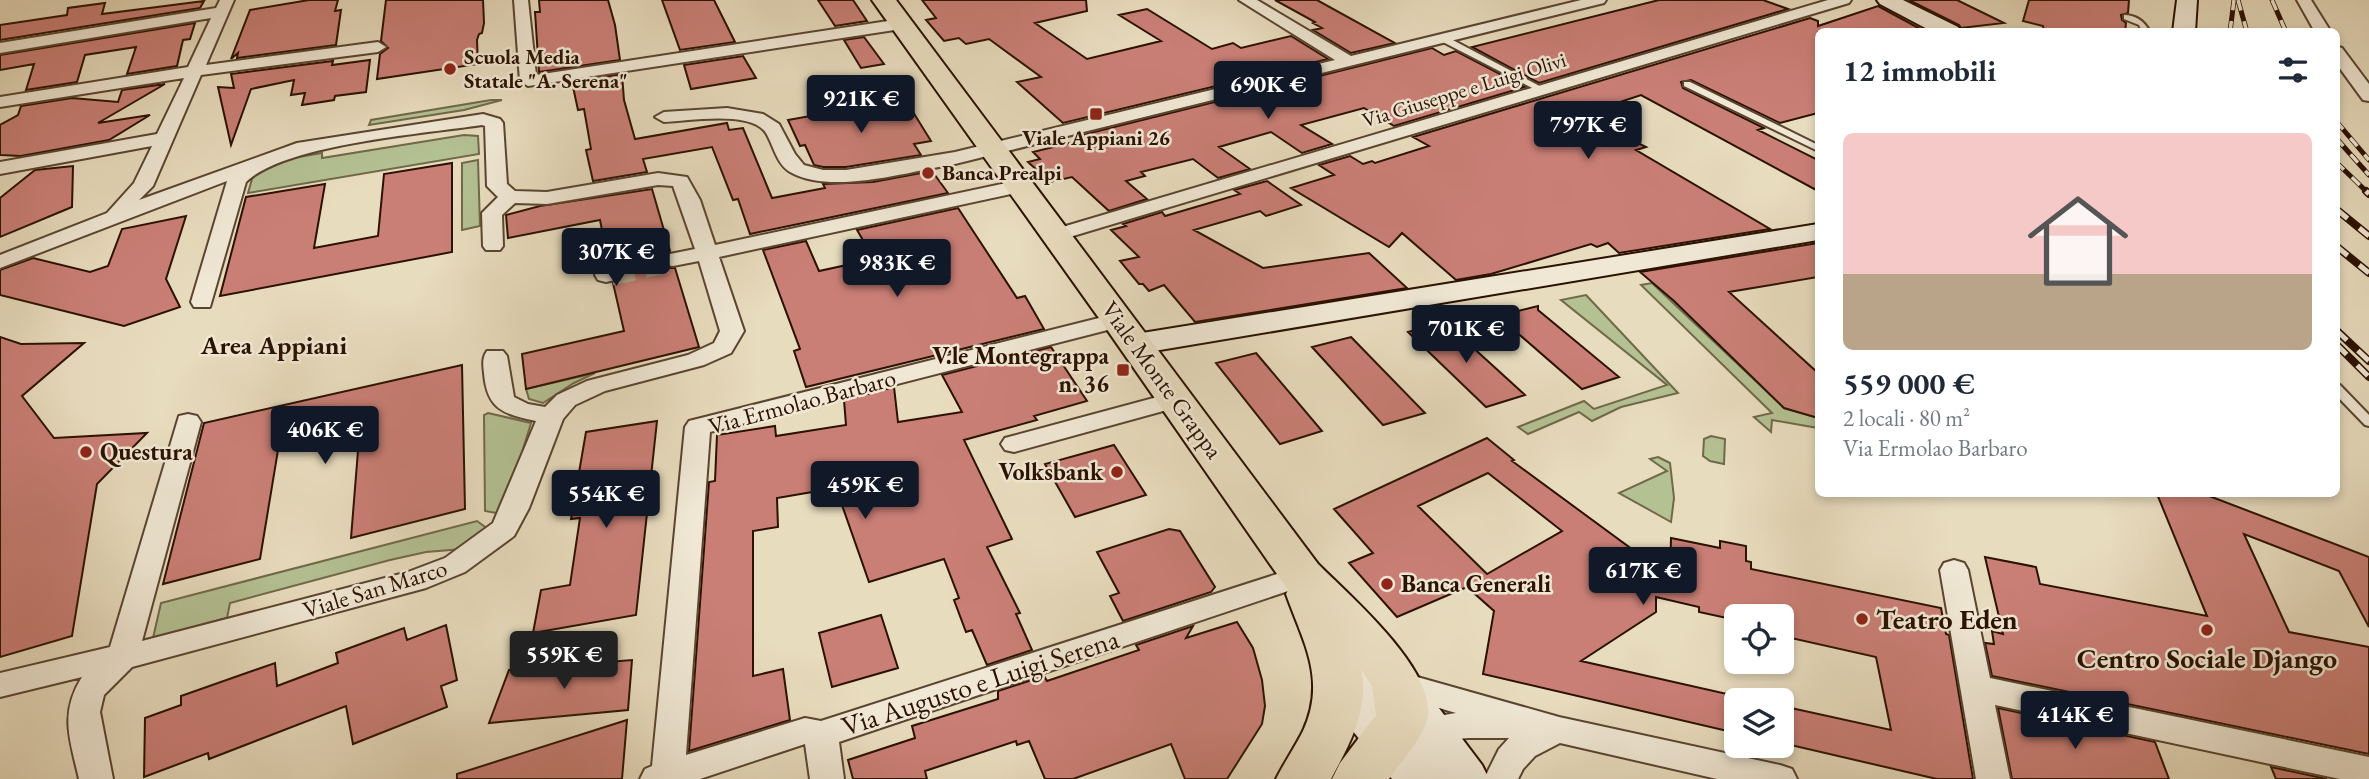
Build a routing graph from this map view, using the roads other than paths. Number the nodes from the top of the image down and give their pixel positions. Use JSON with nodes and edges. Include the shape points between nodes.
{"nodes":[{"id":1,"x":521,"y":0,"type":"edge"},
{"id":2,"x":884,"y":0,"type":"edge"},
{"id":3,"x":1246,"y":0,"type":"edge"},
{"id":4,"x":1599,"y":0,"type":"edge"},
{"id":5,"x":1844,"y":0,"type":"edge"},
{"id":6,"x":1887,"y":0,"type":"edge"},
{"id":7,"x":2187,"y":0,"type":"edge"},
{"id":8,"x":2304,"y":0,"type":"edge"},
{"id":9,"x":229,"y":4,"type":"edge"},
{"id":10,"x":2127,"y":17,"type":"dead end"},
{"id":11,"x":901,"y":24,"type":"junction"},
{"id":12,"x":1942,"y":28,"type":"edge"},
{"id":13,"x":2144,"y":28,"type":"edge"},
{"id":14,"x":2184,"y":28,"type":"edge"},
{"id":15,"x":2321,"y":28,"type":"edge"},
{"id":16,"x":1444,"y":39,"type":"junction"},
{"id":17,"x":378,"y":47,"type":"dead end"},
{"id":18,"x":0,"y":48,"type":"edge"},
{"id":19,"x":2340,"y":56,"type":"edge"},
{"id":20,"x":1350,"y":62,"type":"junction"},
{"id":21,"x":194,"y":71,"type":"junction"},
{"id":22,"x":1687,"y":84,"type":"dead end"},
{"id":23,"x":1543,"y":90,"type":"junction"},
{"id":24,"x":2369,"y":96,"type":"edge"},
{"id":25,"x":0,"y":103,"type":"edge"},
{"id":26,"x":664,"y":117,"type":"dead end"},
{"id":27,"x":165,"y":138,"type":"junction"},
{"id":28,"x":1815,"y":146,"type":"edge"},
{"id":29,"x":992,"y":147,"type":"junction"},
{"id":30,"x":253,"y":164,"type":"junction"},
{"id":31,"x":0,"y":168,"type":"edge"},
{"id":32,"x":1020,"y":186,"type":"junction"},
{"id":33,"x":181,"y":191,"type":"junction"},
{"id":34,"x":231,"y":195,"type":"junction"},
{"id":35,"x":510,"y":197,"type":"junction"},
{"id":36,"x":88,"y":227,"type":"junction"},
{"id":37,"x":1815,"y":232,"type":"edge"},
{"id":38,"x":1056,"y":235,"type":"junction"},
{"id":39,"x":493,"y":246,"type":"dead end"},
{"id":40,"x":707,"y":253,"type":"junction"},
{"id":41,"x":673,"y":260,"type":"tunnel mouth"},
{"id":42,"x":0,"y":262,"type":"edge"},
{"id":43,"x":202,"y":302,"type":"dead end"},
{"id":44,"x":1128,"y":332,"type":"junction"},
{"id":45,"x":495,"y":356,"type":"dead end"},
{"id":46,"x":2340,"y":392,"type":"edge"},
{"id":47,"x":1177,"y":400,"type":"junction"},
{"id":48,"x":551,"y":416,"type":"junction"},
{"id":49,"x":188,"y":422,"type":"dead end"},
{"id":50,"x":2369,"y":422,"type":"edge"},
{"id":51,"x":1014,"y":444,"type":"dead end"},
{"id":52,"x":1954,"y":570,"type":"dead end"},
{"id":53,"x":1302,"y":576,"type":"junction"},
{"id":54,"x":122,"y":658,"type":"junction"},
{"id":55,"x":1396,"y":683,"type":"junction"},
{"id":56,"x":0,"y":685,"type":"edge"},
{"id":57,"x":1340,"y":685,"type":"junction"},
{"id":58,"x":1976,"y":688,"type":"junction"},
{"id":59,"x":1552,"y":729,"type":"junction"},
{"id":60,"x":821,"y":734,"type":"junction"},
{"id":61,"x":1392,"y":749,"type":"edge"},
{"id":62,"x":2369,"y":771,"type":"edge"},
{"id":63,"x":662,"y":777,"type":"edge"},
{"id":64,"x":96,"y":779,"type":"edge"},
{"id":65,"x":827,"y":779,"type":"edge"},
{"id":66,"x":1303,"y":779,"type":"edge"},
{"id":67,"x":1420,"y":779,"type":"edge"},
{"id":68,"x":1466,"y":779,"type":"edge"},
{"id":69,"x":1502,"y":779,"type":"edge"},
{"id":70,"x":1780,"y":779,"type":"edge"},
{"id":71,"x":1993,"y":779,"type":"edge"}],
"edges":[{"from":1,"to":11,"type":"street","via":[[528,81]]},
{"from":2,"to":11,"type":"main road","name":"Viale Monte Grappa"},
{"from":3,"to":20,"type":"street"},
{"from":4,"to":16,"type":"street"},
{"from":5,"to":23,"type":"street","name":"Via Giuseppe e Luigi Olivi"},
{"from":6,"to":12,"type":"street"},
{"from":7,"to":14,"type":"street"},
{"from":8,"to":15,"type":"street"},
{"from":9,"to":18,"type":"street"},
{"from":9,"to":21,"type":"street"},
{"from":10,"to":13,"type":"lane"},
{"from":11,"to":29,"type":"main road","name":"Viale Monte Grappa"},
{"from":16,"to":20,"type":"street"},
{"from":16,"to":23,"type":"lane"},
{"from":17,"to":21,"type":"street"},
{"from":19,"to":24,"type":"street"},
{"from":20,"to":29,"type":"street"},
{"from":21,"to":25,"type":"street"},
{"from":21,"to":27,"type":"street"},
{"from":22,"to":28,"type":"lane"},
{"from":23,"to":38,"type":"street","name":"Via Giuseppe e Luigi Olivi"},
{"from":26,"to":29,"type":"street","via":[[727,113],[757,118],[773,128],[792,165],[822,176],[951,159]]},
{"from":27,"to":31,"type":"street"},
{"from":27,"to":36,"type":"street","via":[[143,186],[118,211]]},
{"from":29,"to":32,"type":"main road","name":"Viale Monte Grappa"},
{"from":30,"to":33,"type":"street"},
{"from":30,"to":34,"type":"street","via":[[237,180]]},
{"from":30,"to":35,"type":"street","via":[[304,147],[483,119],[494,122],[497,186]]},
{"from":32,"to":38,"type":"main road","name":"Viale Monte Grappa"},
{"from":32,"to":40,"type":"street"},
{"from":33,"to":34,"type":"street","via":[[209,189]]},
{"from":33,"to":36,"type":"street"},
{"from":34,"to":43,"type":"street"},
{"from":35,"to":39,"type":"street","via":[[492,213]]},
{"from":35,"to":40,"type":"street","name":"Viale San Marco","via":[[547,198],[658,179],[680,181]]},
{"from":36,"to":42,"type":"street"},
{"from":37,"to":44,"type":"street"},
{"from":38,"to":44,"type":"main road","name":"Viale Monte Grappa"},
{"from":40,"to":41,"type":"street"},
{"from":40,"to":48,"type":"street","name":"Viale San Marco","via":[[732,331],[723,348],[696,360],[596,386],[566,400]]},
{"from":44,"to":47,"type":"main road","name":"Viale Monte Grappa"},
{"from":44,"to":63,"type":"street","name":"Via Ermolao Barbaro","via":[[698,427]]},
{"from":45,"to":48,"type":"street","via":[[497,394],[510,408]]},
{"from":46,"to":50,"type":"lane"},
{"from":47,"to":51,"type":"street"},
{"from":47,"to":53,"type":"main road","name":"Viale Monte Grappa"},
{"from":48,"to":54,"type":"street","name":"Viale San Marco","via":[[504,529],[455,565],[416,581]]},
{"from":49,"to":54,"type":"street"},
{"from":52,"to":58,"type":"street"},
{"from":53,"to":55,"type":"main road","via":[[1379,656]]},
{"from":53,"to":57,"type":"main road"},
{"from":53,"to":60,"type":"street","name":"Via Augusto e Luigi Serena"},
{"from":54,"to":56,"type":"street","name":"Viale San Marco"},
{"from":54,"to":64,"type":"street","via":[[93,683],[82,710]]},
{"from":55,"to":57,"type":"street","via":[[1376,678]]},
{"from":55,"to":59,"type":"street"},
{"from":55,"to":61,"type":"main road","via":[[1403,709]]},
{"from":57,"to":61,"type":"street"},
{"from":57,"to":66,"type":"main road","via":[[1325,739]]},
{"from":58,"to":62,"type":"street"},
{"from":58,"to":71,"type":"street"},
{"from":59,"to":61,"type":"street","via":[[1468,725]]},
{"from":59,"to":69,"type":"street","via":[[1527,741],[1512,755]]},
{"from":59,"to":70,"type":"street"},
{"from":60,"to":63,"type":"street","name":"Via Augusto e Luigi Serena","via":[[805,731]]},
{"from":60,"to":65,"type":"street"},
{"from":61,"to":67,"type":"street"},
{"from":61,"to":68,"type":"street"}]}
